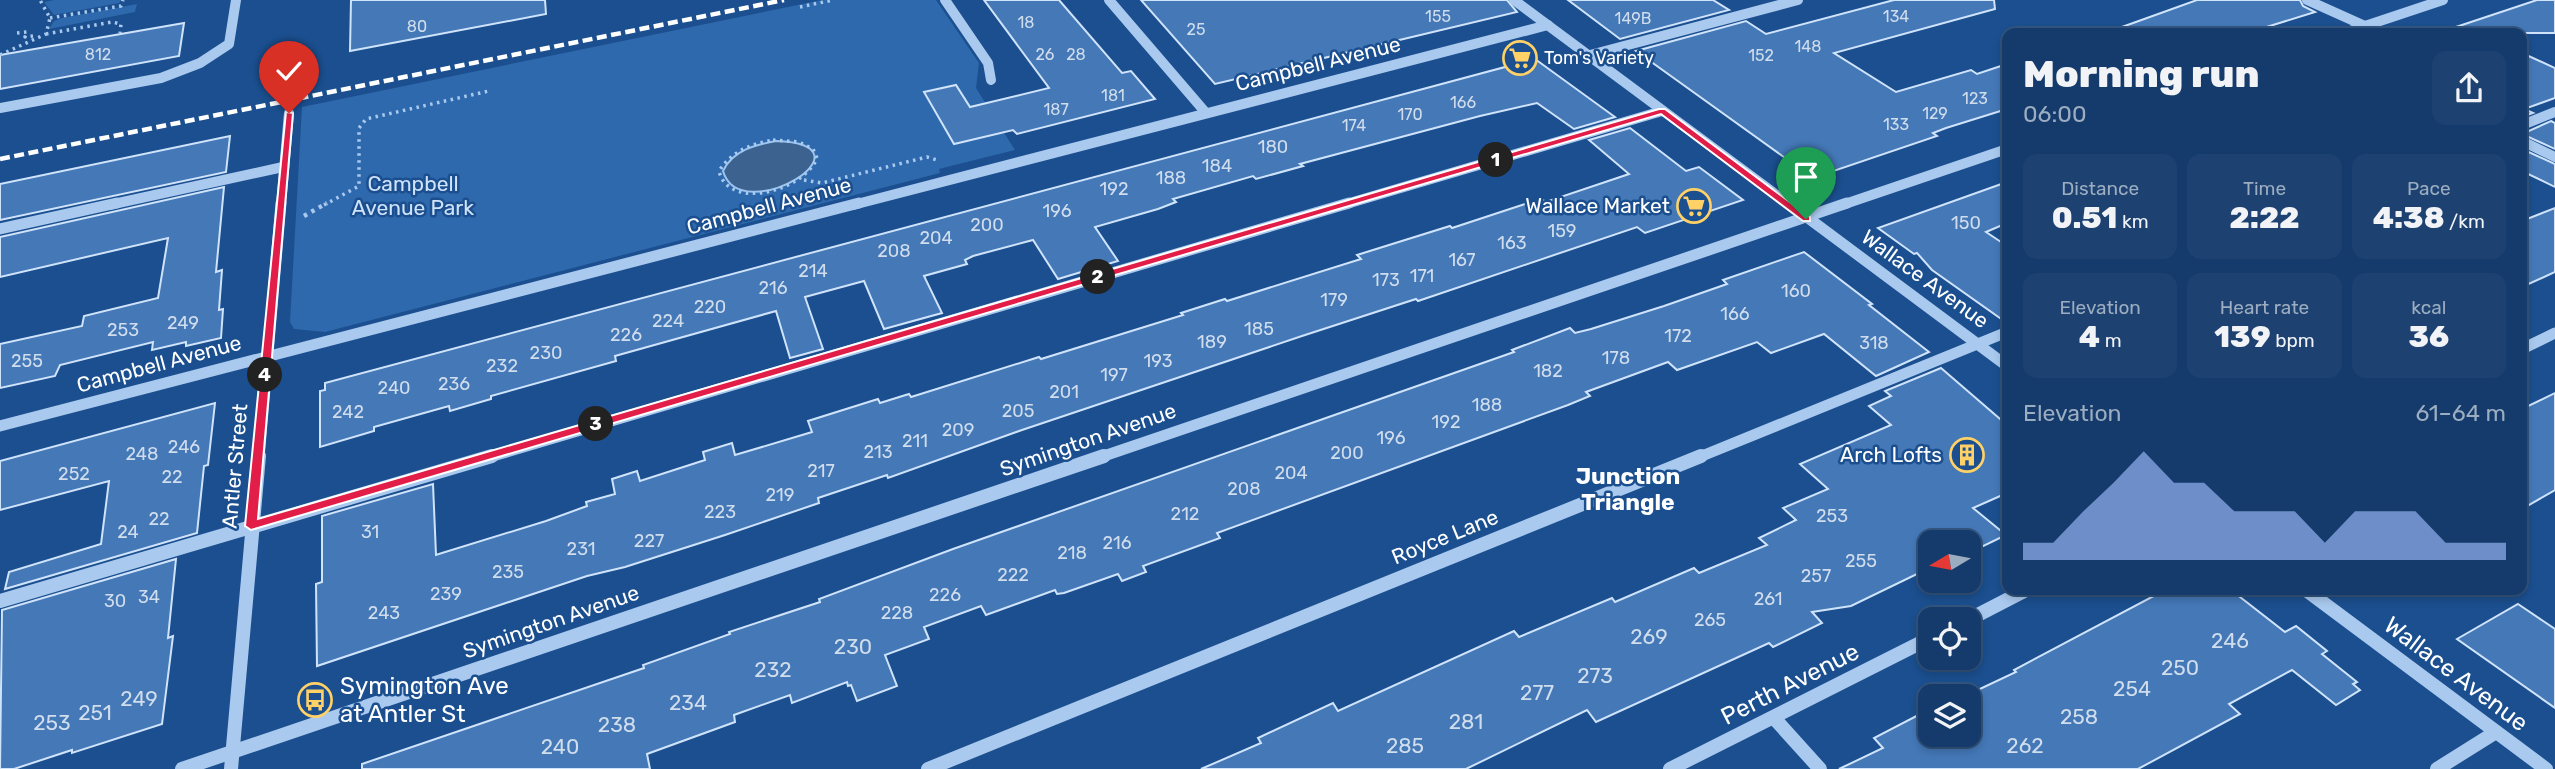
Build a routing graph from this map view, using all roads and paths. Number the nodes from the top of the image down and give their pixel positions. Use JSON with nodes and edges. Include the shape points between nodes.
{"nodes":[{"id":1,"x":40,"y":0,"type":"edge"},
{"id":2,"x":122,"y":0,"type":"edge"},
{"id":3,"x":236,"y":0,"type":"edge"},
{"id":4,"x":833,"y":0,"type":"edge"},
{"id":5,"x":945,"y":0,"type":"edge"},
{"id":6,"x":1109,"y":0,"type":"edge"},
{"id":7,"x":1514,"y":0,"type":"edge"},
{"id":8,"x":1798,"y":0,"type":"edge"},
{"id":9,"x":2308,"y":0,"type":"edge"},
{"id":10,"x":2443,"y":0,"type":"edge"},
{"id":11,"x":800,"y":7,"type":"dead end"},
{"id":12,"x":50,"y":18,"type":"junction"},
{"id":13,"x":1548,"y":25,"type":"junction"},
{"id":14,"x":2365,"y":26,"type":"junction"},
{"id":15,"x":2359,"y":28,"type":"edge"},
{"id":16,"x":17,"y":33,"type":"dead end"},
{"id":17,"x":120,"y":33,"type":"dead end"},
{"id":18,"x":46,"y":34,"type":"junction"},
{"id":19,"x":37,"y":35,"type":"junction"},
{"id":20,"x":0,"y":55,"type":"edge"},
{"id":21,"x":1590,"y":55,"type":"junction"},
{"id":22,"x":991,"y":80,"type":"dead end"},
{"id":23,"x":489,"y":91,"type":"dead end"},
{"id":24,"x":0,"y":108,"type":"edge"},
{"id":25,"x":1662,"y":111,"type":"junction"},
{"id":26,"x":2555,"y":112,"type":"edge"},
{"id":27,"x":289,"y":113,"type":"dead end"},
{"id":28,"x":1206,"y":113,"type":"junction"},
{"id":29,"x":2527,"y":123,"type":"edge"},
{"id":30,"x":2527,"y":143,"type":"edge"},
{"id":31,"x":2002,"y":151,"type":"edge"},
{"id":32,"x":2555,"y":157,"type":"edge"},
{"id":33,"x":283,"y":167,"type":"junction"},
{"id":34,"x":942,"y":170,"type":"dead end"},
{"id":35,"x":804,"y":180,"type":"junction"},
{"id":36,"x":1806,"y":219,"type":"junction"},
{"id":37,"x":0,"y":229,"type":"edge"},
{"id":38,"x":278,"y":230,"type":"junction"},
{"id":39,"x":2555,"y":333,"type":"edge"},
{"id":40,"x":2002,"y":334,"type":"edge"},
{"id":41,"x":1978,"y":344,"type":"junction"},
{"id":42,"x":2527,"y":347,"type":"edge"},
{"id":43,"x":266,"y":356,"type":"junction"},
{"id":44,"x":2002,"y":362,"type":"edge"},
{"id":45,"x":0,"y":426,"type":"edge"},
{"id":46,"x":251,"y":526,"type":"junction"},
{"id":47,"x":2016,"y":595,"type":"edge"},
{"id":48,"x":2313,"y":595,"type":"edge"},
{"id":49,"x":0,"y":601,"type":"edge"},
{"id":50,"x":1981,"y":613,"type":"edge"},
{"id":51,"x":1918,"y":644,"type":"edge"},
{"id":52,"x":1774,"y":718,"type":"junction"},
{"id":53,"x":2496,"y":732,"type":"junction"},
{"id":54,"x":234,"y":751,"type":"junction"},
{"id":55,"x":182,"y":769,"type":"edge"},
{"id":56,"x":231,"y":769,"type":"edge"},
{"id":57,"x":929,"y":769,"type":"edge"},
{"id":58,"x":1670,"y":769,"type":"edge"},
{"id":59,"x":1820,"y":769,"type":"edge"},
{"id":60,"x":2437,"y":769,"type":"edge"},
{"id":61,"x":2546,"y":769,"type":"edge"}],
"edges":[{"from":1,"to":12,"type":"path"},
{"from":2,"to":12,"type":"path","via":[[121,6]]},
{"from":3,"to":24,"type":"street","via":[[229,44],[200,62],[161,78]]},
{"from":4,"to":11,"type":"path"},
{"from":5,"to":22,"type":"street","via":[[988,63]]},
{"from":6,"to":28,"type":"street"},
{"from":7,"to":13,"type":"street","name":"Wallace Avenue"},
{"from":8,"to":21,"type":"street"},
{"from":9,"to":14,"type":"street"},
{"from":10,"to":14,"type":"street"},
{"from":12,"to":18,"type":"path"},
{"from":13,"to":21,"type":"street","name":"Wallace Avenue"},
{"from":13,"to":28,"type":"street","name":"Campbell Avenue"},
{"from":14,"to":15,"type":"street"},
{"from":16,"to":19,"type":"path"},
{"from":17,"to":18,"type":"path","via":[[121,24],[112,22]]},
{"from":18,"to":19,"type":"path"},
{"from":19,"to":20,"type":"path"},
{"from":21,"to":25,"type":"street","name":"Wallace Avenue"},
{"from":23,"to":38,"type":"path","via":[[366,119],[359,128],[359,186]]},
{"from":25,"to":36,"type":"street","name":"Wallace Avenue"},
{"from":25,"to":46,"type":"street"},
{"from":26,"to":29,"type":"street"},
{"from":27,"to":33,"type":"street","name":"Antler Street"},
{"from":28,"to":43,"type":"street","name":"Campbell Avenue"},
{"from":30,"to":32,"type":"street"},
{"from":31,"to":36,"type":"street","name":"Symington Avenue"},
{"from":33,"to":37,"type":"street"},
{"from":33,"to":38,"type":"street","name":"Antler Street"},
{"from":34,"to":35,"type":"path","via":[[936,158],[927,157],[822,183]]},
{"from":35,"to":35,"type":"path","via":[[772,192],[754,193],[726,186],[719,171],[743,148],[788,140],[817,153],[814,171]]},
{"from":36,"to":41,"type":"street","name":"Wallace Avenue"},
{"from":36,"to":54,"type":"street","name":"Symington Avenue"},
{"from":38,"to":43,"type":"street","name":"Antler Street"},
{"from":39,"to":42,"type":"street"},
{"from":40,"to":41,"type":"street"},
{"from":41,"to":44,"type":"street","name":"Wallace Avenue"},
{"from":41,"to":57,"type":"street","name":"Royce Lane"},
{"from":43,"to":45,"type":"street","name":"Campbell Avenue"},
{"from":43,"to":46,"type":"street","name":"Antler Street"},
{"from":46,"to":49,"type":"street"},
{"from":46,"to":54,"type":"street","name":"Antler Street"},
{"from":47,"to":50,"type":"street"},
{"from":48,"to":53,"type":"street","name":"Wallace Avenue"},
{"from":51,"to":52,"type":"street","name":"Perth Avenue"},
{"from":52,"to":58,"type":"street","name":"Perth Avenue"},
{"from":52,"to":59,"type":"street"},
{"from":53,"to":60,"type":"street"},
{"from":53,"to":61,"type":"street","name":"Wallace Avenue"},
{"from":54,"to":55,"type":"street","name":"Symington Avenue"},
{"from":54,"to":56,"type":"street","name":"Antler Street"}]}
